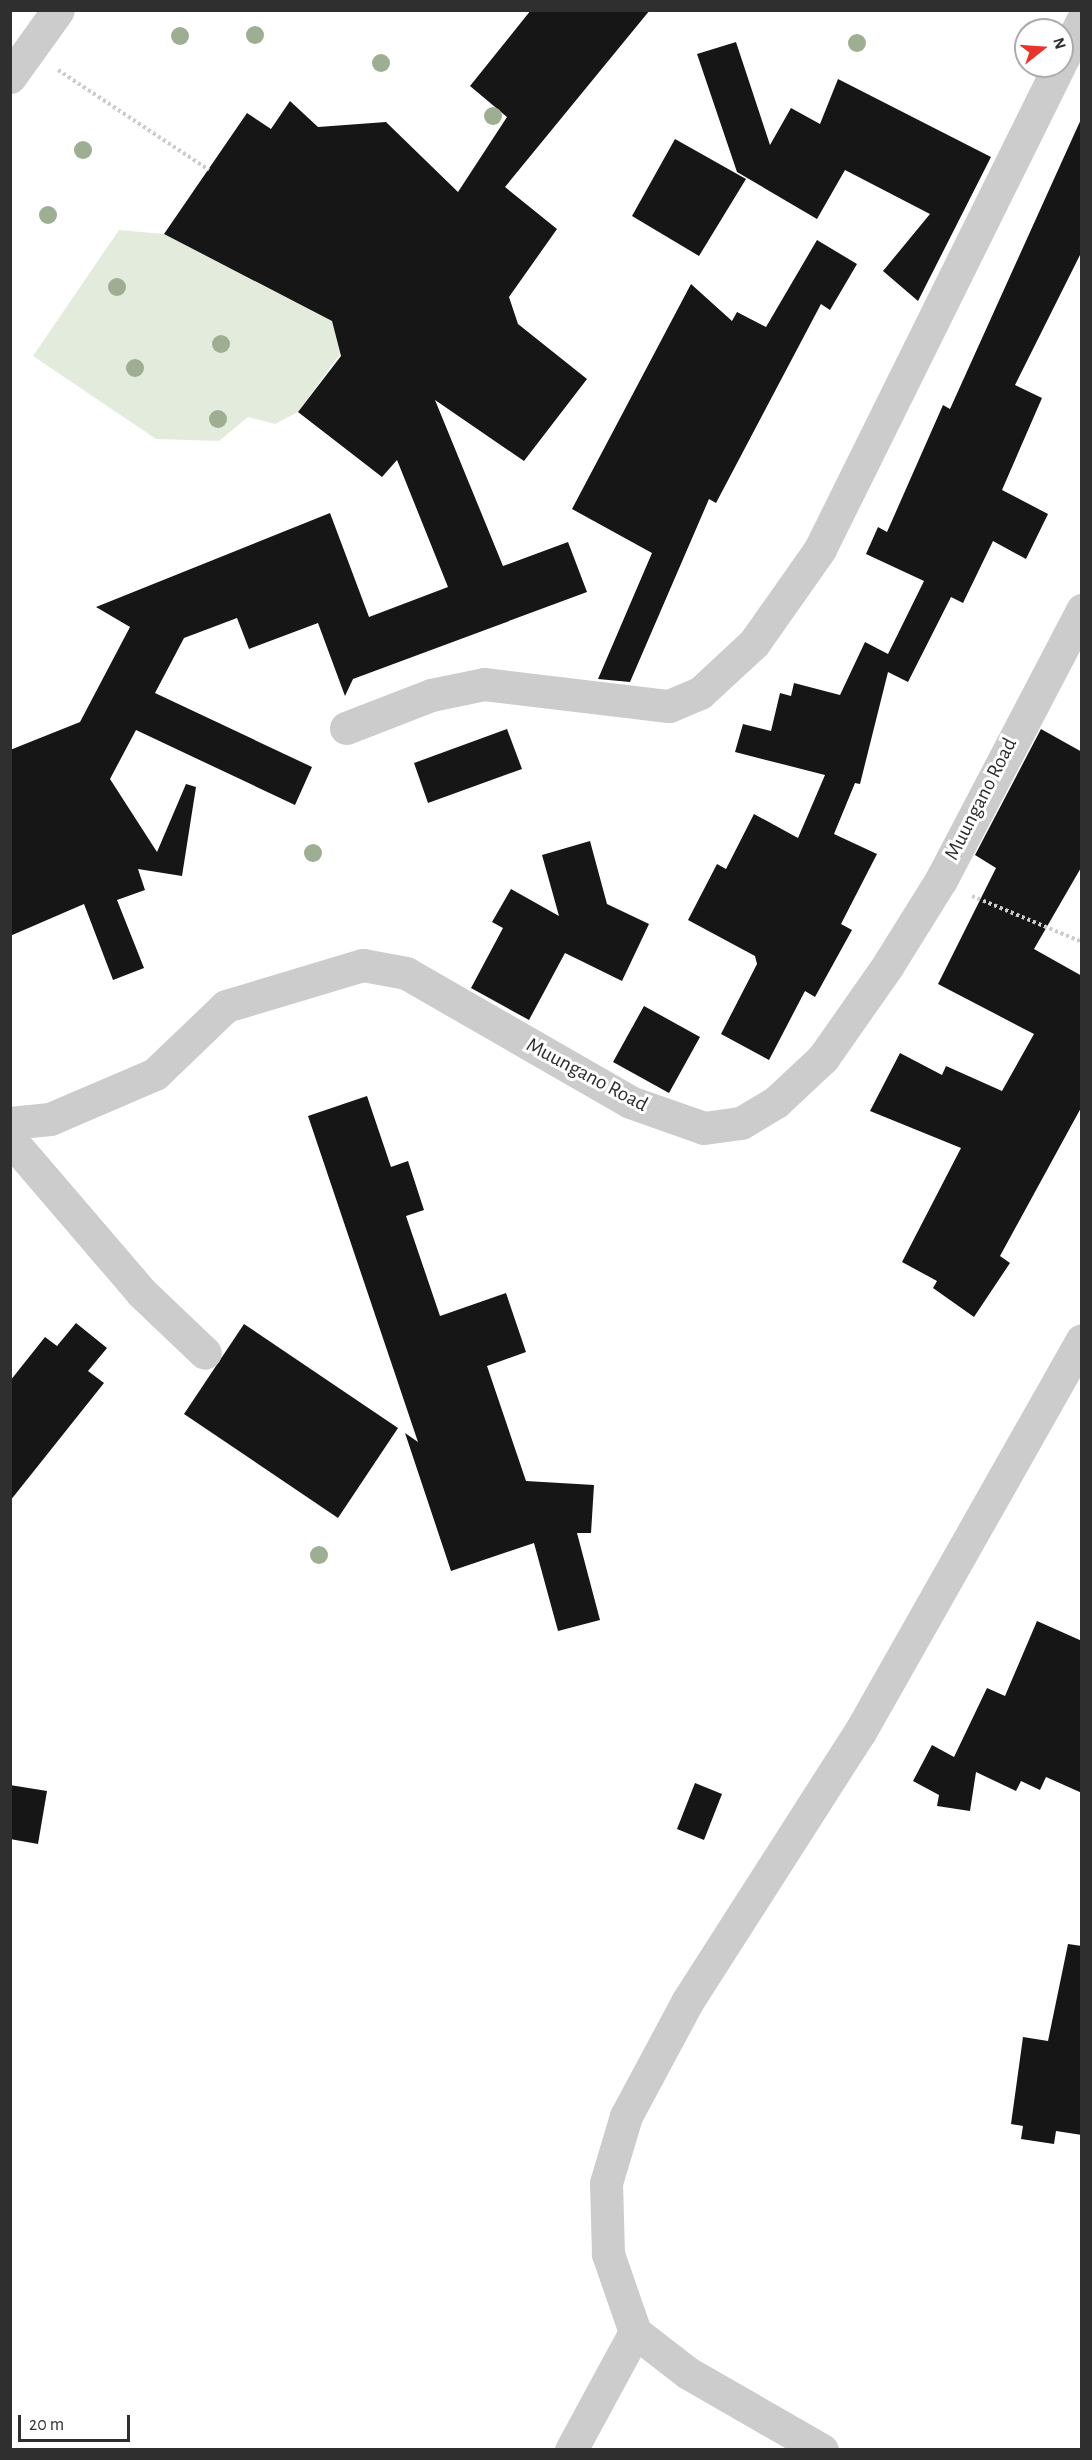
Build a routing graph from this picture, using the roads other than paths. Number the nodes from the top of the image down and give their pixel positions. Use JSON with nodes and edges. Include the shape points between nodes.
{"nodes":[{"id":1,"x":58,"y":10,"type":"edge"},
{"id":2,"x":1066,"y":10,"type":"edge"},
{"id":3,"x":1082,"y":16,"type":"edge"},
{"id":4,"x":1082,"y":21,"type":"edge"},
{"id":5,"x":1074,"y":37,"type":"edge"},
{"id":6,"x":10,"y":77,"type":"edge"},
{"id":7,"x":1053,"y":78,"type":"edge"},
{"id":8,"x":1082,"y":610,"type":"edge"},
{"id":9,"x":346,"y":728,"type":"dead end"},
{"id":10,"x":10,"y":1123,"type":"edge"},
{"id":11,"x":10,"y":1139,"type":"edge"},
{"id":12,"x":205,"y":1353,"type":"dead end"},
{"id":13,"x":1077,"y":1360,"type":"edge"},
{"id":14,"x":635,"y":2332,"type":"junction"},
{"id":15,"x":571,"y":2450,"type":"edge"},
{"id":16,"x":822,"y":2450,"type":"edge"}],
"edges":[{"from":1,"to":6,"type":"street"},
{"from":2,"to":3,"type":"street"},
{"from":4,"to":5,"type":"street"},
{"from":7,"to":9,"type":"street","via":[[820,549],[754,643],[700,693],[669,706],[484,684],[431,695]]},
{"from":8,"to":10,"type":"street","name":"Muungano Road","via":[[941,880],[823,1058],[777,1102],[741,1123],[704,1128],[630,1102],[406,973],[363,965],[226,1006],[155,1074],[50,1119]]},
{"from":11,"to":12,"type":"street","via":[[141,1292]]},
{"from":13,"to":14,"type":"street","via":[[860,1732],[687,2002],[626,2116],[606,2183],[608,2254]]},
{"from":14,"to":15,"type":"street"},
{"from":14,"to":16,"type":"street","via":[[688,2373]]}]}
